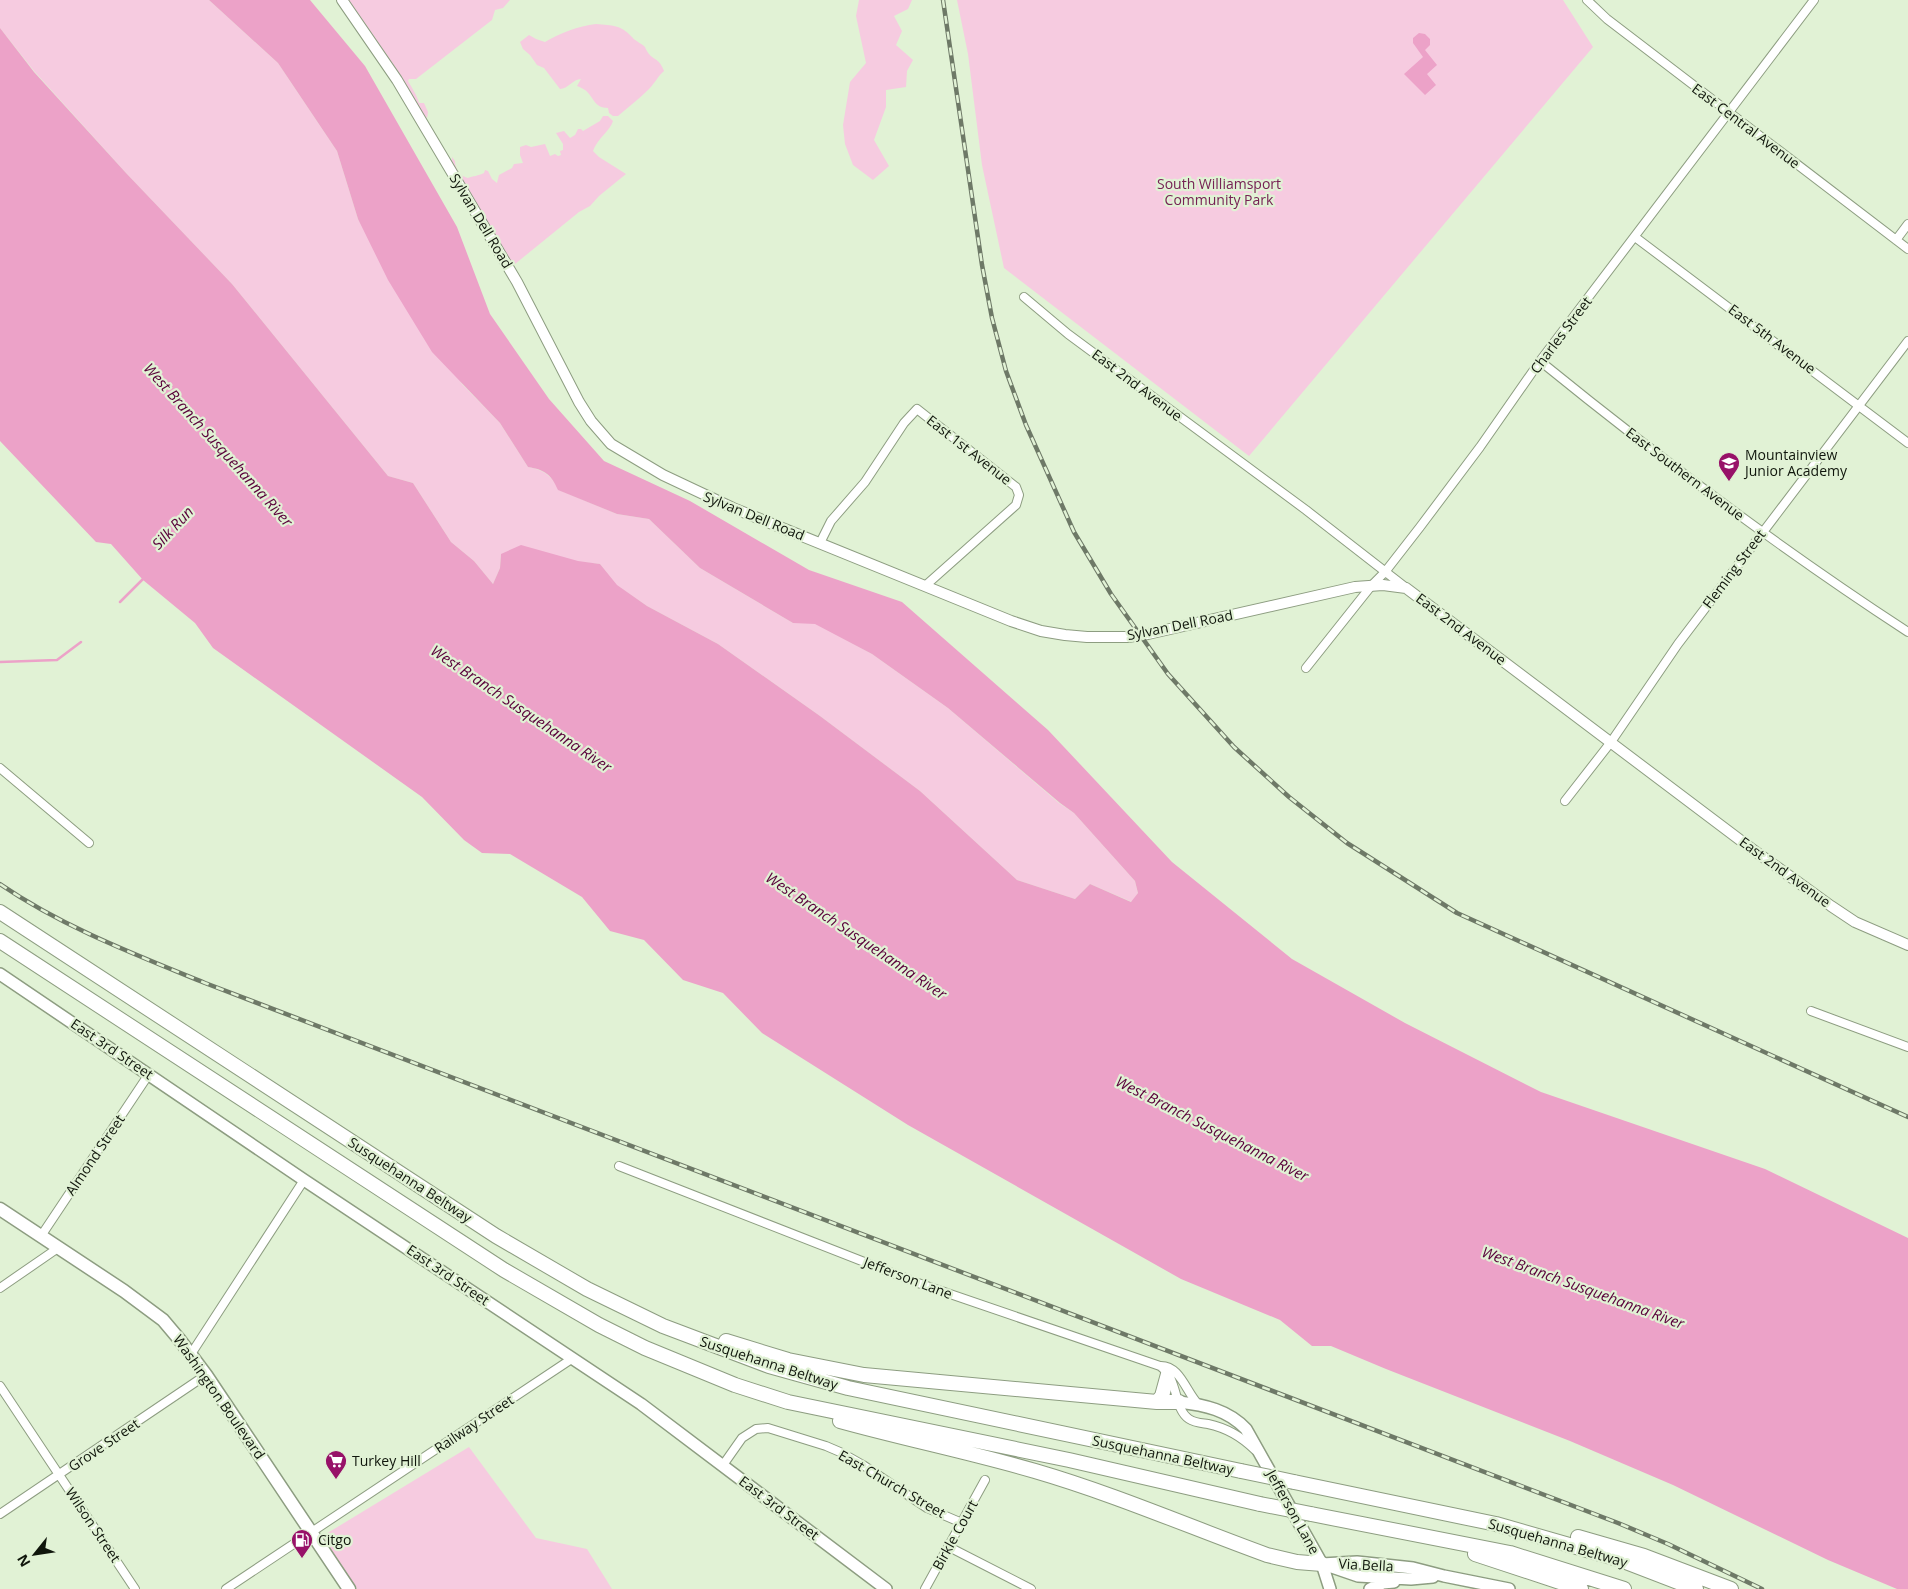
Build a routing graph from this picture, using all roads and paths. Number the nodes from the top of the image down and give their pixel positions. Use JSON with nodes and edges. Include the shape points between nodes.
{"nodes":[{"id":1,"x":342,"y":0,"type":"edge"},
{"id":2,"x":1587,"y":0,"type":"edge"},
{"id":3,"x":1814,"y":0,"type":"edge"},
{"id":4,"x":1730,"y":112,"type":"junction"},
{"id":5,"x":1908,"y":224,"type":"edge"},
{"id":6,"x":1635,"y":237,"type":"junction"},
{"id":7,"x":1896,"y":240,"type":"junction"},
{"id":8,"x":1908,"y":249,"type":"edge"},
{"id":9,"x":1024,"y":297,"type":"dead end"},
{"id":10,"x":1908,"y":341,"type":"edge"},
{"id":11,"x":1540,"y":361,"type":"junction"},
{"id":12,"x":1860,"y":406,"type":"junction"},
{"id":13,"x":1908,"y":443,"type":"edge"},
{"id":14,"x":1762,"y":532,"type":"junction"},
{"id":15,"x":820,"y":543,"type":"junction"},
{"id":16,"x":1385,"y":572,"type":"junction"},
{"id":17,"x":1372,"y":584,"type":"junction"},
{"id":18,"x":925,"y":586,"type":"junction"},
{"id":19,"x":1406,"y":588,"type":"junction"},
{"id":20,"x":1908,"y":632,"type":"edge"},
{"id":21,"x":1306,"y":668,"type":"dead end"},
{"id":22,"x":1611,"y":742,"type":"junction"},
{"id":23,"x":0,"y":768,"type":"edge"},
{"id":24,"x":1565,"y":801,"type":"dead end"},
{"id":25,"x":89,"y":843,"type":"dead end"},
{"id":26,"x":0,"y":912,"type":"edge"},
{"id":27,"x":0,"y":941,"type":"edge"},
{"id":28,"x":1908,"y":945,"type":"edge"},
{"id":29,"x":0,"y":974,"type":"edge"},
{"id":30,"x":1811,"y":1011,"type":"dead end"},
{"id":31,"x":1908,"y":1047,"type":"edge"},
{"id":32,"x":149,"y":1074,"type":"junction"},
{"id":33,"x":620,"y":1166,"type":"dead end"},
{"id":34,"x":304,"y":1180,"type":"junction"},
{"id":35,"x":0,"y":1209,"type":"edge"},
{"id":36,"x":41,"y":1236,"type":"junction"},
{"id":37,"x":58,"y":1248,"type":"junction"},
{"id":38,"x":0,"y":1288,"type":"edge"},
{"id":39,"x":587,"y":1289,"type":"junction"},
{"id":40,"x":191,"y":1354,"type":"junction"},
{"id":41,"x":573,"y":1358,"type":"junction"},
{"id":42,"x":1164,"y":1370,"type":"junction"},
{"id":43,"x":206,"y":1375,"type":"junction"},
{"id":44,"x":0,"y":1386,"type":"edge"},
{"id":45,"x":788,"y":1402,"type":"junction"},
{"id":46,"x":1157,"y":1402,"type":"junction"},
{"id":47,"x":1180,"y":1402,"type":"junction"},
{"id":48,"x":1198,"y":1404,"type":"junction"},
{"id":49,"x":1264,"y":1460,"type":"junction"},
{"id":50,"x":723,"y":1465,"type":"junction"},
{"id":51,"x":59,"y":1475,"type":"junction"},
{"id":52,"x":985,"y":1480,"type":"dead end"},
{"id":53,"x":1418,"y":1508,"type":"junction"},
{"id":54,"x":0,"y":1514,"type":"edge"},
{"id":55,"x":962,"y":1523,"type":"junction"},
{"id":56,"x":1393,"y":1530,"type":"junction"},
{"id":57,"x":311,"y":1532,"type":"junction"},
{"id":58,"x":949,"y":1547,"type":"junction"},
{"id":59,"x":1322,"y":1564,"type":"junction"},
{"id":60,"x":1444,"y":1576,"type":"junction"},
{"id":61,"x":1412,"y":1579,"type":"junction"},
{"id":62,"x":1491,"y":1587,"type":"edge"},
{"id":63,"x":135,"y":1589,"type":"edge"},
{"id":64,"x":226,"y":1589,"type":"edge"},
{"id":65,"x":349,"y":1589,"type":"edge"},
{"id":66,"x":886,"y":1589,"type":"edge"},
{"id":67,"x":925,"y":1589,"type":"edge"},
{"id":68,"x":1031,"y":1589,"type":"edge"},
{"id":69,"x":1330,"y":1589,"type":"edge"},
{"id":70,"x":1370,"y":1589,"type":"edge"},
{"id":71,"x":1509,"y":1589,"type":"edge"},
{"id":72,"x":1581,"y":1589,"type":"edge"},
{"id":73,"x":1624,"y":1589,"type":"edge"},
{"id":74,"x":1696,"y":1589,"type":"edge"},
{"id":75,"x":1731,"y":1589,"type":"edge"}],
"edges":[{"from":1,"to":15,"type":"street","name":"Sylvan Dell Road","via":[[397,80],[517,282],[579,402],[602,436],[633,458],[699,493]]},
{"from":2,"to":4,"type":"street","name":"East Central Avenue","via":[[1607,19]]},
{"from":3,"to":4,"type":"street","name":"Charles Street"},
{"from":4,"to":6,"type":"street","name":"Charles Street"},
{"from":4,"to":7,"type":"street","name":"East Central Avenue"},
{"from":5,"to":7,"type":"street"},
{"from":6,"to":11,"type":"street","name":"Charles Street"},
{"from":6,"to":12,"type":"street","name":"East 5th Avenue"},
{"from":7,"to":8,"type":"street","name":"East Central Avenue"},
{"from":9,"to":16,"type":"street","name":"East 2nd Avenue","via":[[1068,334]]},
{"from":10,"to":12,"type":"street","name":"Fleming Street"},
{"from":11,"to":14,"type":"street","name":"East Southern Avenue"},
{"from":11,"to":16,"type":"street","name":"Charles Street","via":[[1480,447]]},
{"from":12,"to":13,"type":"street","name":"East 5th Avenue"},
{"from":12,"to":14,"type":"street","name":"Fleming Street"},
{"from":14,"to":20,"type":"street","name":"East Southern Avenue"},
{"from":14,"to":22,"type":"street","name":"Fleming Street","via":[[1678,644]]},
{"from":15,"to":18,"type":"street","name":"Sylvan Dell Road"},
{"from":15,"to":18,"type":"street","name":"East 1st Avenue","via":[[831,521],[917,409],[1019,491],[1016,505]]},
{"from":16,"to":17,"type":"street","name":"Charles Street"},
{"from":16,"to":19,"type":"street","name":"East 2nd Avenue"},
{"from":17,"to":18,"type":"street","name":"Sylvan Dell Road","via":[[1148,634],[1087,638],[1041,631]]},
{"from":17,"to":19,"type":"street","name":"Sylvan Dell Road"},
{"from":17,"to":21,"type":"street","name":"Charles Street"},
{"from":19,"to":22,"type":"street","name":"East 2nd Avenue"},
{"from":22,"to":24,"type":"street","name":"Fleming Street"},
{"from":22,"to":28,"type":"street","name":"East 2nd Avenue","via":[[1831,906],[1855,922]]},
{"from":23,"to":25,"type":"street"},
{"from":26,"to":39,"type":"highway","name":"Susquehanna Beltway","via":[[496,1236]]},
{"from":27,"to":45,"type":"highway","name":"Susquehanna Beltway","via":[[504,1270],[645,1348],[735,1385]]},
{"from":29,"to":32,"type":"main road","name":"East 3rd Street"},
{"from":30,"to":31,"type":"street"},
{"from":32,"to":34,"type":"main road","name":"East 3rd Street"},
{"from":32,"to":36,"type":"street","name":"Almond Street"},
{"from":33,"to":42,"type":"street","name":"Jefferson Lane","via":[[918,1283]]},
{"from":34,"to":40,"type":"street"},
{"from":34,"to":41,"type":"main road","name":"East 3rd Street"},
{"from":35,"to":36,"type":"main road","name":"Washington Boulevard"},
{"from":36,"to":37,"type":"main road","name":"Washington Boulevard"},
{"from":37,"to":38,"type":"street"},
{"from":37,"to":40,"type":"main road","name":"Washington Boulevard","via":[[152,1311]]},
{"from":39,"to":46,"type":"highway","via":[[733,1344],[822,1368],[894,1379]]},
{"from":39,"to":53,"type":"highway","name":"Susquehanna Beltway","bridge":true,"via":[[663,1326],[804,1377],[940,1409]]},
{"from":40,"to":43,"type":"main road","name":"Washington Boulevard"},
{"from":41,"to":50,"type":"main road","name":"East 3rd Street"},
{"from":41,"to":57,"type":"street","name":"Railway Street"},
{"from":42,"to":46,"type":"highway","via":[[1166,1387]]},
{"from":42,"to":47,"type":"street","name":"Jefferson Lane"},
{"from":42,"to":48,"type":"street","via":[[1167,1365],[1175,1371]]},
{"from":43,"to":51,"type":"street","name":"Grove Street"},
{"from":43,"to":57,"type":"main road","name":"Washington Boulevard"},
{"from":44,"to":51,"type":"street","name":"Wilson Street"},
{"from":45,"to":56,"type":"highway","name":"Susquehanna Beltway","bridge":true},
{"from":45,"to":59,"type":"highway","via":[[840,1421],[963,1451],[1084,1487],[1267,1554],[1297,1562]]},
{"from":46,"to":47,"type":"highway"},
{"from":47,"to":48,"type":"main road","name":"Jefferson Lane"},
{"from":47,"to":49,"type":"street","name":"Jefferson Lane","via":[[1190,1420],[1231,1431]]},
{"from":48,"to":49,"type":"main road","name":"Jefferson Lane","via":[[1224,1413],[1241,1424]]},
{"from":49,"to":59,"type":"main road","name":"Jefferson Lane"},
{"from":50,"to":55,"type":"street","name":"East Church Street","via":[[742,1438],[764,1428],[840,1452],[927,1508]]},
{"from":50,"to":66,"type":"main road","name":"East 3rd Street"},
{"from":51,"to":54,"type":"street","name":"Grove Street"},
{"from":51,"to":63,"type":"street","name":"Wilson Street"},
{"from":52,"to":55,"type":"street","name":"Birkle Court"},
{"from":53,"to":74,"type":"highway","name":"Susquehanna Beltway","via":[[1496,1524],[1572,1545]]},
{"from":53,"to":75,"type":"highway","via":[[1558,1531],[1644,1556]]},
{"from":55,"to":58,"type":"street","name":"Birkle Court"},
{"from":56,"to":72,"type":"highway"},
{"from":56,"to":73,"type":"highway","name":"Susquehanna Beltway","via":[[1510,1553]]},
{"from":57,"to":64,"type":"street","name":"Railway Street"},
{"from":57,"to":65,"type":"main road","name":"Washington Boulevard"},
{"from":58,"to":67,"type":"street","name":"Birkle Court"},
{"from":58,"to":68,"type":"street"},
{"from":59,"to":60,"type":"main road","name":"Via Bella","via":[[1357,1562],[1413,1568]]},
{"from":59,"to":61,"type":"main road","name":"Via Bella","via":[[1358,1576]]},
{"from":59,"to":69,"type":"main road","name":"Jefferson Lane"},
{"from":60,"to":61,"type":"main road","name":"Via Bella"},
{"from":60,"to":62,"type":"main road","name":"Via Bella"},
{"from":61,"to":70,"type":"main road","via":[[1384,1583]]},
{"from":62,"to":71,"type":"main road","name":"Via Bella"}]}
